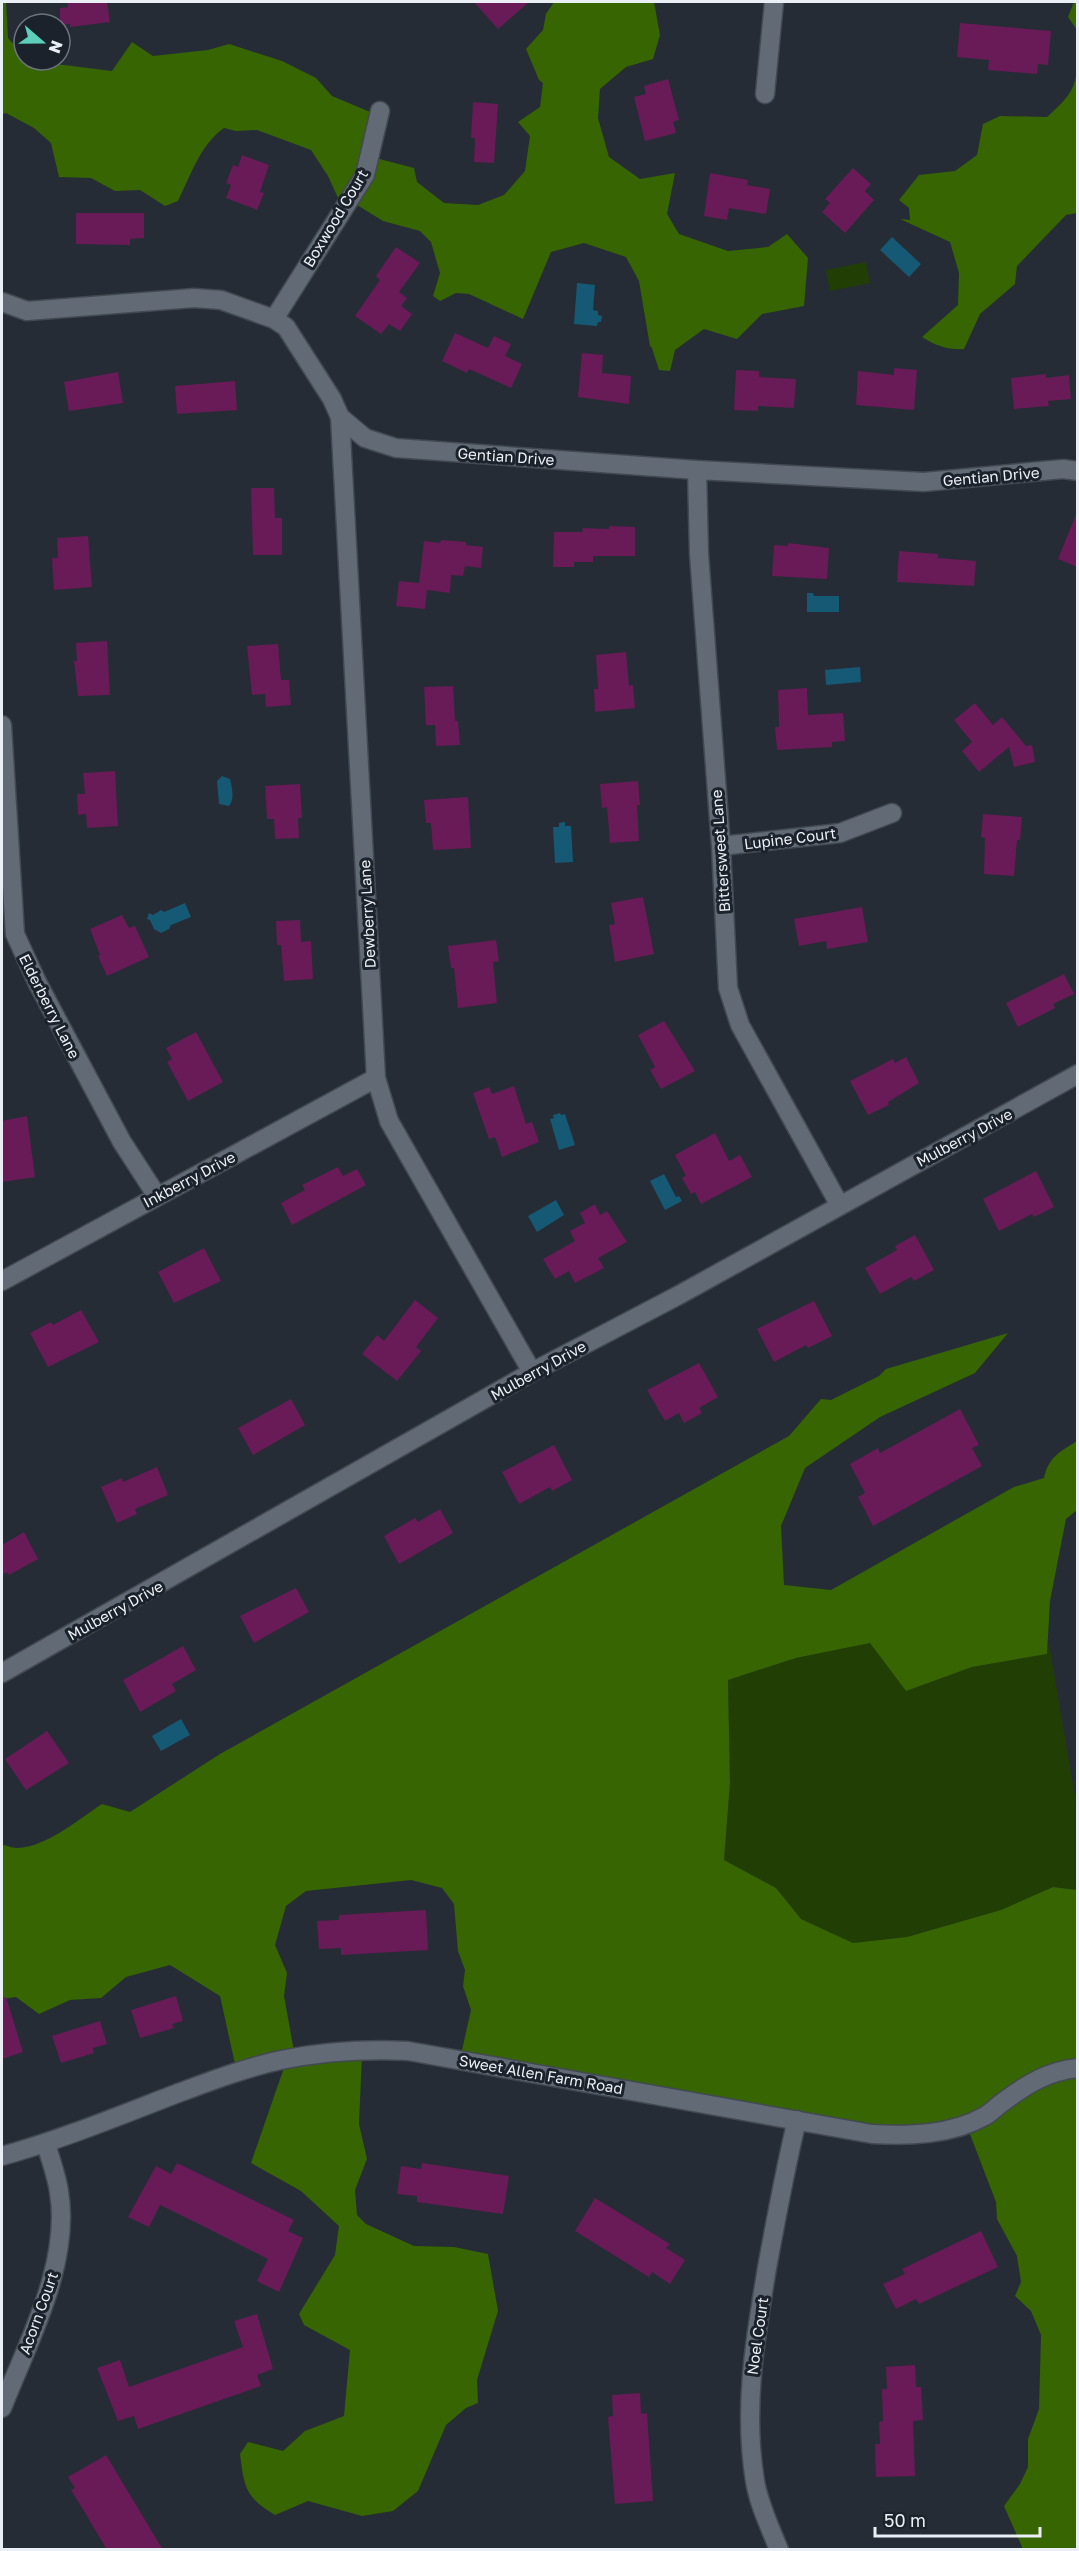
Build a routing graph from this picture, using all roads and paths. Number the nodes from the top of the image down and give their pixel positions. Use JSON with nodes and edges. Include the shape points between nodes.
{"nodes":[{"id":1,"x":774,"y":2,"type":"edge"},
{"id":2,"x":765,"y":94,"type":"dead end"},
{"id":3,"x":380,"y":111,"type":"dead end"},
{"id":4,"x":2,"y":302,"type":"edge"},
{"id":5,"x":274,"y":319,"type":"junction"},
{"id":6,"x":340,"y":417,"type":"junction"},
{"id":7,"x":697,"y":470,"type":"junction"},
{"id":8,"x":1077,"y":471,"type":"edge"},
{"id":9,"x":2,"y":725,"type":"edge"},
{"id":10,"x":892,"y":813,"type":"dead end"},
{"id":11,"x":721,"y":846,"type":"junction"},
{"id":12,"x":1077,"y":1074,"type":"edge"},
{"id":13,"x":376,"y":1078,"type":"junction"},
{"id":14,"x":157,"y":1196,"type":"junction"},
{"id":15,"x":839,"y":1204,"type":"junction"},
{"id":16,"x":2,"y":1281,"type":"edge"},
{"id":17,"x":532,"y":1372,"type":"junction"},
{"id":18,"x":2,"y":1673,"type":"edge"},
{"id":19,"x":1077,"y":2068,"type":"edge"},
{"id":20,"x":796,"y":2121,"type":"junction"},
{"id":21,"x":46,"y":2144,"type":"junction"},
{"id":22,"x":2,"y":2156,"type":"edge"},
{"id":23,"x":2,"y":2408,"type":"edge"},
{"id":24,"x":779,"y":2550,"type":"edge"}],
"edges":[{"from":1,"to":2,"type":"street"},
{"from":3,"to":5,"type":"street","name":"Boxwood Court","via":[[365,175]]},
{"from":4,"to":5,"type":"street","name":"Gentian Drive","via":[[27,311],[194,298],[221,300]]},
{"from":5,"to":6,"type":"street","name":"Gentian Drive","via":[[286,327]]},
{"from":6,"to":7,"type":"street","name":"Gentian Drive","via":[[365,438],[396,448]]},
{"from":6,"to":13,"type":"street","name":"Dewberry Lane"},
{"from":7,"to":8,"type":"street","name":"Gentian Drive","via":[[924,482]]},
{"from":7,"to":11,"type":"street","name":"Bittersweet Lane","via":[[699,554]]},
{"from":9,"to":14,"type":"street","name":"Elderberry Lane","via":[[15,934],[25,960],[122,1142]]},
{"from":10,"to":11,"type":"street","name":"Lupine Court","via":[[840,833]]},
{"from":11,"to":15,"type":"street","name":"Bittersweet Lane","via":[[728,988],[740,1025]]},
{"from":12,"to":15,"type":"street","name":"Mulberry Drive"},
{"from":13,"to":14,"type":"street","name":"Inkberry Drive"},
{"from":13,"to":17,"type":"street","name":"Dewberry Lane","via":[[389,1121]]},
{"from":14,"to":16,"type":"street","name":"Inkberry Drive"},
{"from":15,"to":17,"type":"street","name":"Mulberry Drive","via":[[679,1295]]},
{"from":17,"to":18,"type":"street","name":"Mulberry Drive"},
{"from":19,"to":20,"type":"street","name":"Sweet Allen Farm Road","via":[[1048,2073],[986,2115],[944,2131],[872,2134]]},
{"from":20,"to":21,"type":"street","name":"Sweet Allen Farm Road","via":[[449,2057],[386,2050],[279,2060],[227,2075]]},
{"from":20,"to":24,"type":"street","name":"Noel Court","via":[[753,2350],[749,2414],[755,2481]]},
{"from":21,"to":22,"type":"street","name":"Sweet Allen Farm Road"},
{"from":21,"to":23,"type":"street","name":"Acorn Court","via":[[60,2192],[61,2235],[52,2280]]}]}
